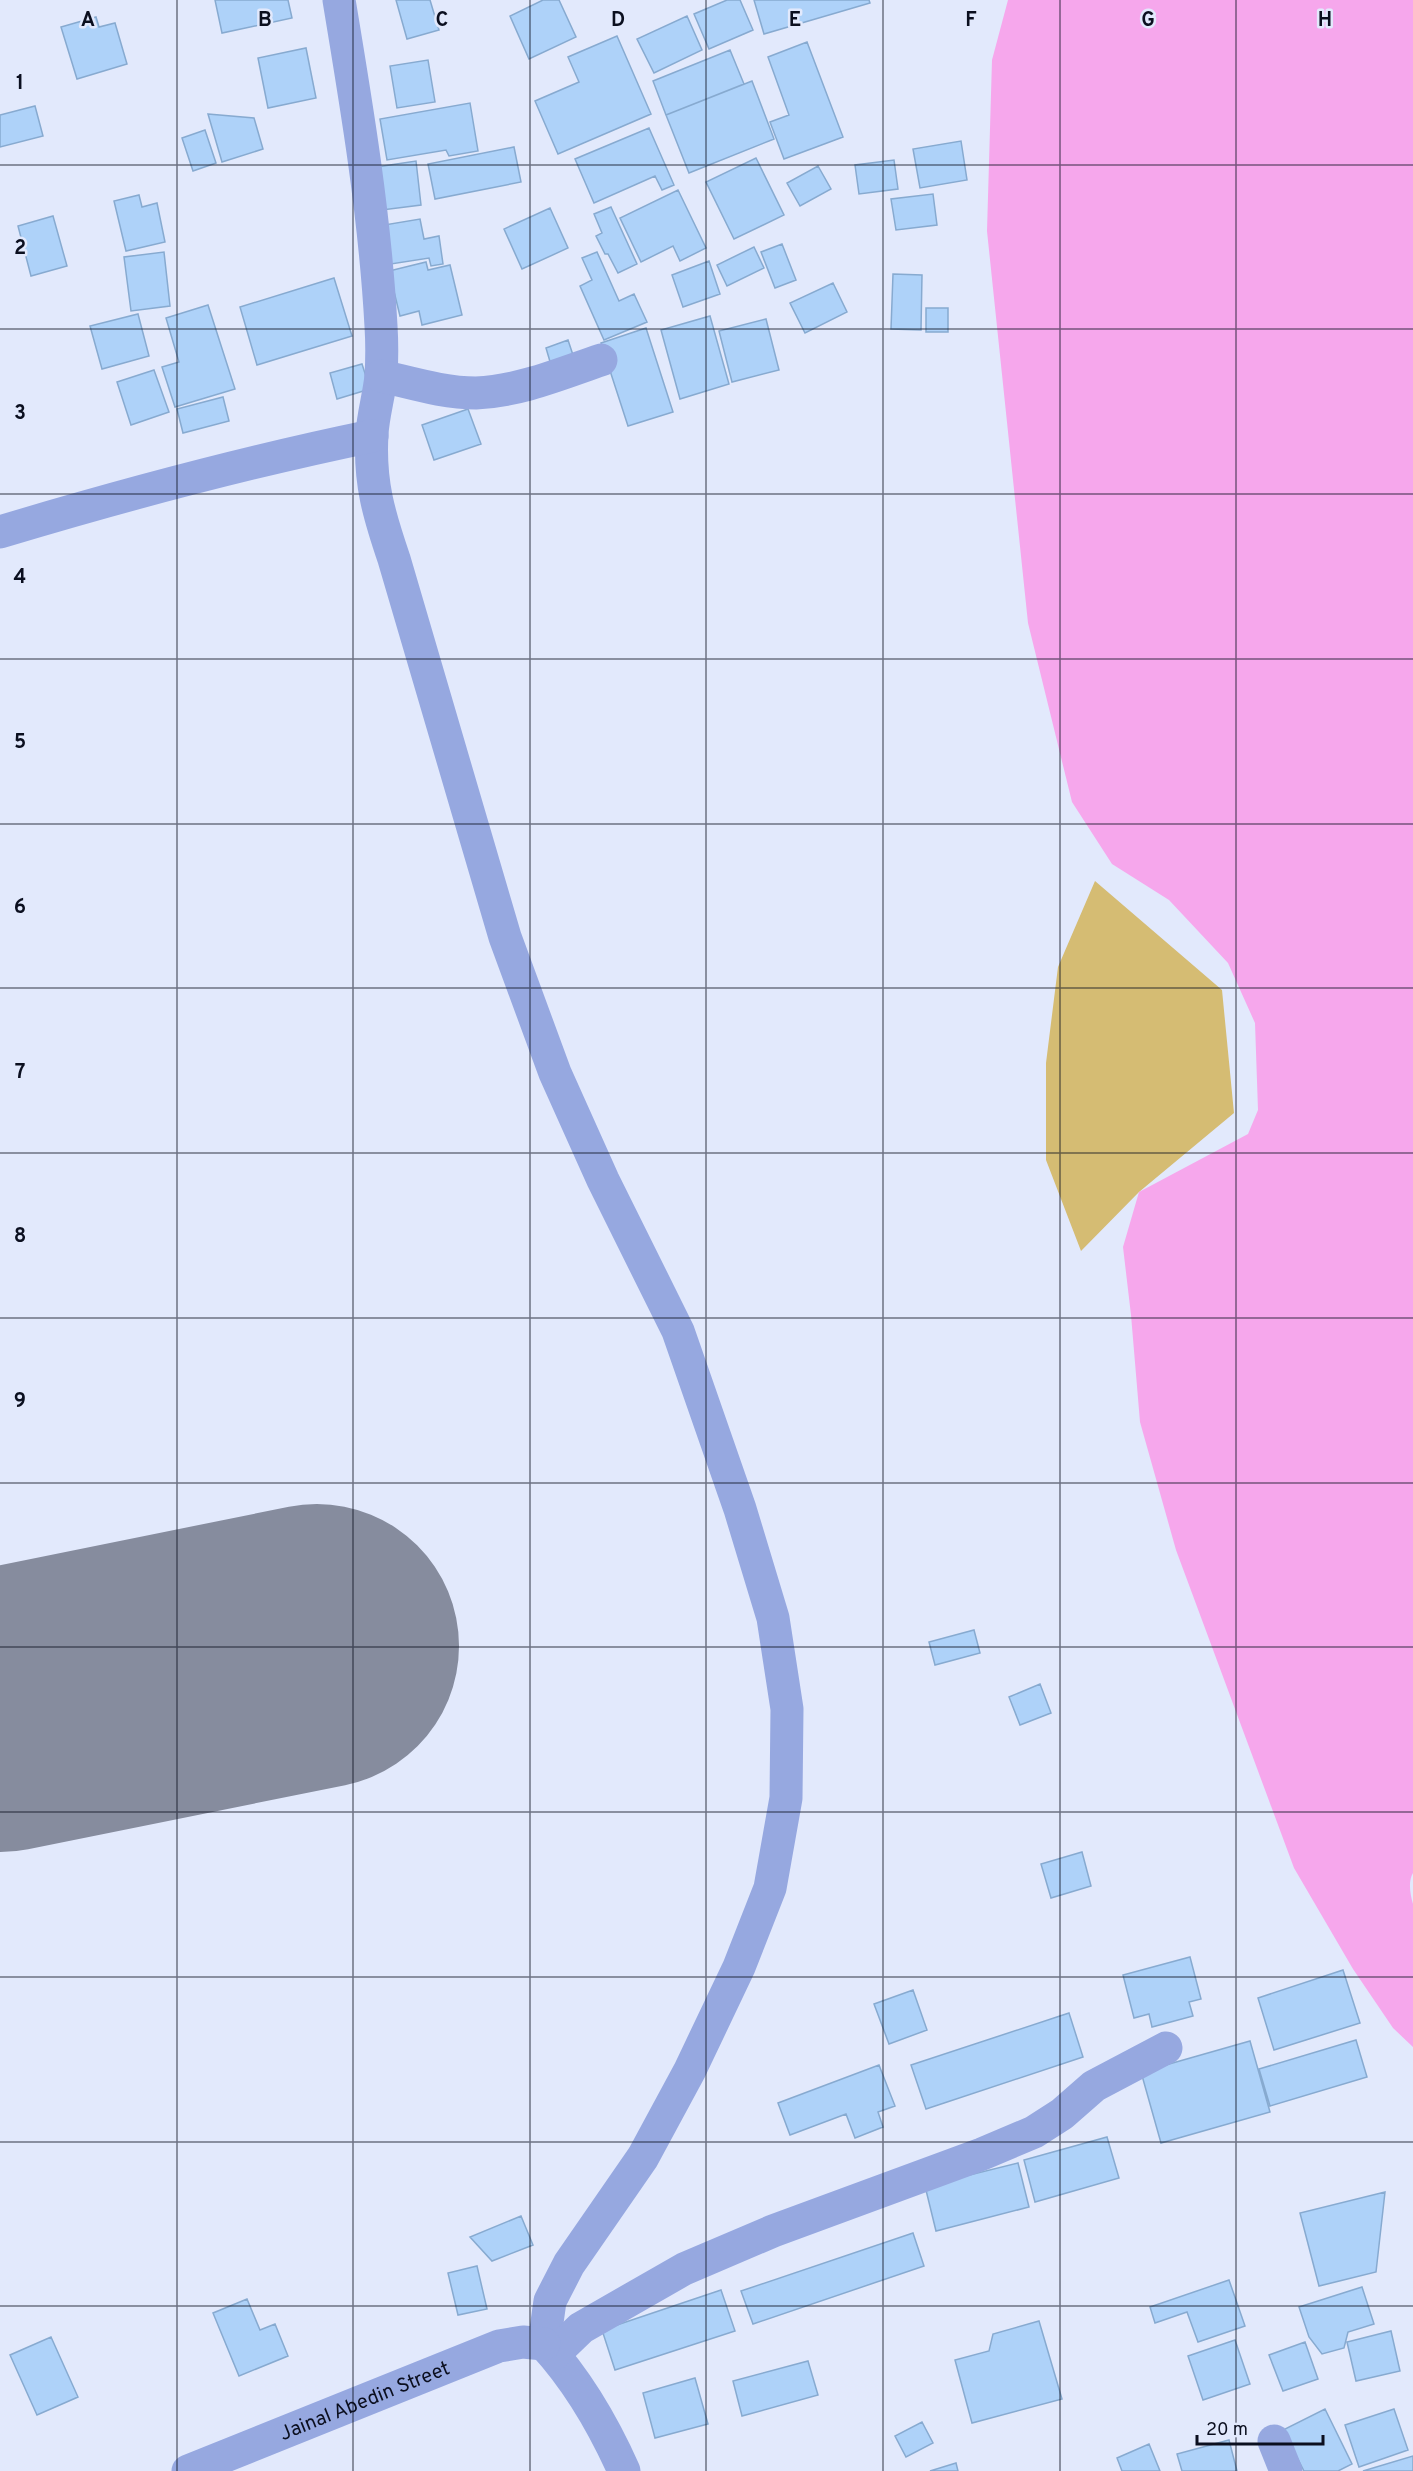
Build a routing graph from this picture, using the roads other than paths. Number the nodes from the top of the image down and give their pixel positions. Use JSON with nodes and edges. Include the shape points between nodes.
{"nodes":[{"id":1,"x":339,"y":0,"type":"edge"},
{"id":2,"x":601,"y":360,"type":"dead end"},
{"id":3,"x":381,"y":376,"type":"junction"},
{"id":4,"x":372,"y":436,"type":"junction"},
{"id":5,"x":0,"y":531,"type":"edge"},
{"id":6,"x":1166,"y":2048,"type":"dead end"},
{"id":7,"x":549,"y":2349,"type":"junction"},
{"id":8,"x":1274,"y":2441,"type":"dead end"},
{"id":9,"x":255,"y":2458,"type":"edge"},
{"id":10,"x":188,"y":2471,"type":"edge"},
{"id":11,"x":624,"y":2471,"type":"edge"},
{"id":12,"x":1286,"y":2471,"type":"edge"}],
"edges":[{"from":1,"to":3,"type":"street","via":[[371,204],[380,298]]},
{"from":2,"to":3,"type":"street","via":[[532,384],[475,393]]},
{"from":3,"to":4,"type":"street"},
{"from":4,"to":5,"type":"street","via":[[176,481]]},
{"from":4,"to":7,"type":"street","via":[[377,509],[505,937],[555,1073],[678,1331],[773,1618],[787,1709],[786,1798],[770,1888],[739,1967],[690,2070],[643,2157],[569,2264],[550,2301]]},
{"from":6,"to":7,"type":"street","via":[[1094,2086],[1034,2132],[684,2269]]},
{"from":7,"to":9,"type":"street","name":"Jainal Abedin Street","via":[[523,2342],[499,2346]]},
{"from":7,"to":11,"type":"street","via":[[594,2409]]},
{"from":8,"to":12,"type":"street"},
{"from":9,"to":10,"type":"street","name":"Jainal Abedin Street"}]}
